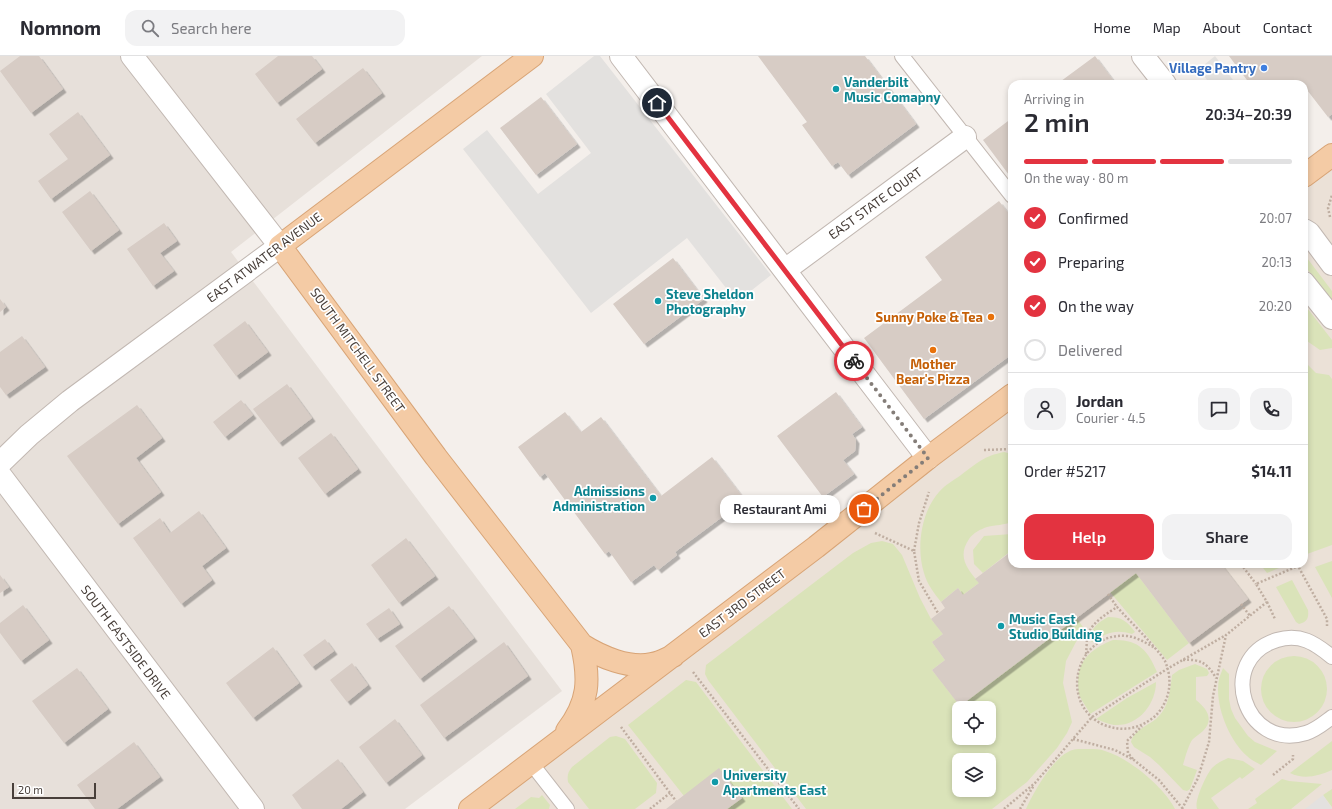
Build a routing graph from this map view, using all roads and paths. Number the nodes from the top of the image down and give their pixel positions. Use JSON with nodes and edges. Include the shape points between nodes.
{"nodes":[{"id":1,"x":132,"y":56,"type":"edge"},
{"id":2,"x":532,"y":56,"type":"edge"},
{"id":3,"x":621,"y":56,"type":"edge"},
{"id":4,"x":902,"y":56,"type":"edge"},
{"id":5,"x":1142,"y":56,"type":"edge"},
{"id":6,"x":1162,"y":80,"type":"edge"},
{"id":7,"x":965,"y":136,"type":"junction"},
{"id":8,"x":1332,"y":155,"type":"edge"},
{"id":9,"x":1308,"y":173,"type":"edge"},
{"id":10,"x":1008,"y":191,"type":"edge"},
{"id":11,"x":1332,"y":194,"type":"edge"},
{"id":12,"x":1330,"y":218,"type":"dead end"},
{"id":13,"x":1308,"y":232,"type":"edge"},
{"id":14,"x":280,"y":246,"type":"junction"},
{"id":15,"x":1332,"y":264,"type":"edge"},
{"id":16,"x":785,"y":270,"type":"junction"},
{"id":17,"x":1308,"y":288,"type":"edge"},
{"id":18,"x":1332,"y":318,"type":"edge"},
{"id":19,"x":1008,"y":398,"type":"edge"},
{"id":20,"x":1008,"y":449,"type":"edge"},
{"id":21,"x":984,"y":450,"type":"dead end"},
{"id":22,"x":928,"y":458,"type":"junction"},
{"id":23,"x":0,"y":462,"type":"edge"},
{"id":24,"x":0,"y":475,"type":"edge"},
{"id":25,"x":929,"y":492,"type":"dead end"},
{"id":26,"x":874,"y":533,"type":"dead end"},
{"id":27,"x":914,"y":551,"type":"junction"},
{"id":28,"x":1244,"y":568,"type":"edge"},
{"id":29,"x":1299,"y":568,"type":"edge"},
{"id":30,"x":1256,"y":584,"type":"dead end"},
{"id":31,"x":1108,"y":594,"type":"dead end"},
{"id":32,"x":1241,"y":604,"type":"dead end"},
{"id":33,"x":1117,"y":606,"type":"junction"},
{"id":34,"x":938,"y":614,"type":"dead end"},
{"id":35,"x":1250,"y":616,"type":"dead end"},
{"id":36,"x":1226,"y":635,"type":"dead end"},
{"id":37,"x":582,"y":645,"type":"junction"},
{"id":38,"x":1155,"y":648,"type":"junction"},
{"id":39,"x":1086,"y":654,"type":"junction"},
{"id":40,"x":673,"y":656,"type":"junction"},
{"id":41,"x":1330,"y":656,"type":"edge"},
{"id":42,"x":1183,"y":660,"type":"junction"},
{"id":43,"x":1167,"y":669,"type":"junction"},
{"id":44,"x":691,"y":670,"type":"dead end"},
{"id":45,"x":1216,"y":678,"type":"dead end"},
{"id":46,"x":1092,"y":717,"type":"junction"},
{"id":47,"x":1332,"y":717,"type":"edge"},
{"id":48,"x":618,"y":724,"type":"dead end"},
{"id":49,"x":1142,"y":725,"type":"junction"},
{"id":50,"x":1072,"y":739,"type":"junction"},
{"id":51,"x":550,"y":749,"type":"junction"},
{"id":52,"x":1134,"y":760,"type":"junction"},
{"id":53,"x":531,"y":763,"type":"junction"},
{"id":54,"x":1035,"y":783,"type":"junction"},
{"id":55,"x":670,"y":793,"type":"junction"},
{"id":56,"x":676,"y":801,"type":"dead end"},
{"id":57,"x":253,"y":809,"type":"edge"},
{"id":58,"x":470,"y":809,"type":"edge"},
{"id":59,"x":567,"y":809,"type":"edge"},
{"id":60,"x":650,"y":809,"type":"edge"},
{"id":61,"x":800,"y":809,"type":"edge"},
{"id":62,"x":1004,"y":809,"type":"edge"},
{"id":63,"x":1020,"y":809,"type":"edge"},
{"id":64,"x":1184,"y":809,"type":"edge"}],
"edges":[{"from":1,"to":14,"type":"street","name":"SOUTH MITCHELL STREET"},
{"from":2,"to":14,"type":"main road","name":"EAST ATWATER AVENUE"},
{"from":3,"to":16,"type":"street"},
{"from":4,"to":7,"type":"lane"},
{"from":5,"to":6,"type":"street"},
{"from":7,"to":10,"type":"lane"},
{"from":7,"to":16,"type":"street","name":"EAST STATE COURT"},
{"from":8,"to":9,"type":"main road"},
{"from":11,"to":12,"type":"path","via":[[1328,208]]},
{"from":13,"to":15,"type":"street"},
{"from":14,"to":23,"type":"street","name":"EAST ATWATER AVENUE","via":[[70,401]]},
{"from":14,"to":37,"type":"main road","name":"SOUTH MITCHELL STREET","via":[[436,457]]},
{"from":16,"to":22,"type":"street"},
{"from":17,"to":18,"type":"street"},
{"from":19,"to":22,"type":"main road","name":"EAST 3RD STREET"},
{"from":20,"to":21,"type":"path"},
{"from":22,"to":40,"type":"main road","name":"EAST 3RD STREET"},
{"from":24,"to":57,"type":"street","name":"SOUTH EASTSIDE DRIVE"},
{"from":25,"to":27,"type":"path","via":[[919,523]]},
{"from":26,"to":27,"type":"path"},
{"from":27,"to":34,"type":"path","via":[[919,581]]},
{"from":28,"to":30,"type":"path"},
{"from":29,"to":41,"type":"path","via":[[1327,619]]},
{"from":31,"to":33,"type":"path"},
{"from":32,"to":35,"type":"path"},
{"from":33,"to":38,"type":"path"},
{"from":33,"to":39,"type":"path","via":[[1088,632]]},
{"from":36,"to":42,"type":"path"},
{"from":37,"to":40,"type":"main road","name":"SOUTH MITCHELL STREET","via":[[608,658],[636,665],[653,664]]},
{"from":37,"to":51,"type":"main road","name":"SOUTH MITCHELL STREET","via":[[586,694],[575,720]]},
{"from":38,"to":39,"type":"path","via":[[1142,640],[1127,636],[1112,637]]},
{"from":38,"to":43,"type":"path"},
{"from":39,"to":46,"type":"path","via":[[1079,668],[1076,683],[1079,698]]},
{"from":40,"to":51,"type":"main road","name":"EAST 3RD STREET"},
{"from":41,"to":47,"type":"lane","via":[[1308,640],[1284,638],[1270,642],[1250,660],[1242,690],[1253,718],[1272,732],[1295,736],[1317,729]]},
{"from":42,"to":43,"type":"path"},
{"from":42,"to":45,"type":"path","via":[[1200,661]]},
{"from":43,"to":46,"type":"path"},
{"from":43,"to":49,"type":"path","via":[[1170,675],[1170,690],[1164,705],[1155,717]]},
{"from":44,"to":61,"type":"path"},
{"from":46,"to":49,"type":"path","via":[[1112,728],[1127,729]]},
{"from":46,"to":50,"type":"path"},
{"from":48,"to":55,"type":"path"},
{"from":49,"to":52,"type":"path","via":[[1127,741],[1128,753]]},
{"from":50,"to":52,"type":"path","via":[[1115,750]]},
{"from":50,"to":54,"type":"path"},
{"from":51,"to":53,"type":"main road","name":"EAST 3RD STREET"},
{"from":52,"to":64,"type":"path","via":[[1159,780]]},
{"from":53,"to":58,"type":"main road","name":"EAST 3RD STREET"},
{"from":53,"to":59,"type":"lane"},
{"from":54,"to":62,"type":"path"},
{"from":54,"to":63,"type":"path"},
{"from":55,"to":56,"type":"path"},
{"from":55,"to":60,"type":"path"}]}
